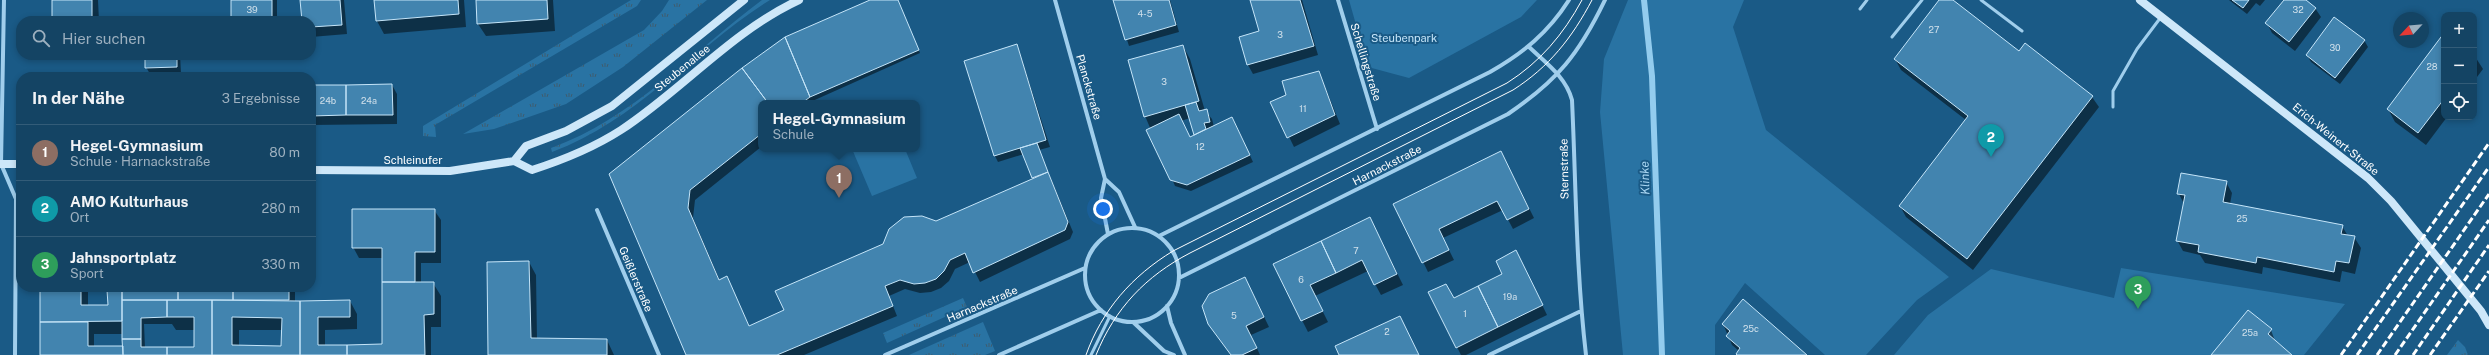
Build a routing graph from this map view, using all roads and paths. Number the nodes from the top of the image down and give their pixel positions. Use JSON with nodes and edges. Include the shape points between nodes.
{"nodes":[{"id":1,"x":4,"y":0,"type":"edge"},
{"id":2,"x":744,"y":0,"type":"edge"},
{"id":3,"x":799,"y":0,"type":"edge"},
{"id":4,"x":1055,"y":0,"type":"edge"},
{"id":5,"x":1338,"y":0,"type":"edge"},
{"id":6,"x":1569,"y":0,"type":"edge"},
{"id":7,"x":1605,"y":0,"type":"edge"},
{"id":8,"x":1867,"y":0,"type":"edge"},
{"id":9,"x":1922,"y":0,"type":"edge"},
{"id":10,"x":1981,"y":0,"type":"edge"},
{"id":11,"x":2140,"y":0,"type":"edge"},
{"id":12,"x":1860,"y":9,"type":"dead end"},
{"id":13,"x":2161,"y":17,"type":"junction"},
{"id":14,"x":2022,"y":31,"type":"dead end"},
{"id":15,"x":1892,"y":37,"type":"dead end"},
{"id":16,"x":1529,"y":47,"type":"junction"},
{"id":17,"x":1559,"y":75,"type":"junction"},
{"id":18,"x":2113,"y":107,"type":"dead end"},
{"id":19,"x":1377,"y":129,"type":"junction"},
{"id":20,"x":514,"y":161,"type":"junction"},
{"id":21,"x":16,"y":164,"type":"edge"},
{"id":22,"x":0,"y":165,"type":"edge"},
{"id":23,"x":316,"y":170,"type":"edge"},
{"id":24,"x":1105,"y":179,"type":"junction"},
{"id":25,"x":597,"y":210,"type":"dead end"},
{"id":26,"x":1135,"y":227,"type":"junction"},
{"id":27,"x":1108,"y":234,"type":"junction"},
{"id":28,"x":1159,"y":236,"type":"junction"},
{"id":29,"x":1086,"y":268,"type":"junction"},
{"id":30,"x":1179,"y":278,"type":"junction"},
{"id":31,"x":1167,"y":306,"type":"junction"},
{"id":32,"x":1101,"y":310,"type":"junction"},
{"id":33,"x":1581,"y":311,"type":"junction"},
{"id":34,"x":1110,"y":316,"type":"junction"},
{"id":35,"x":1133,"y":322,"type":"junction"},
{"id":36,"x":2489,"y":325,"type":"edge"},
{"id":37,"x":15,"y":355,"type":"edge"},
{"id":38,"x":659,"y":355,"type":"edge"},
{"id":39,"x":885,"y":355,"type":"edge"},
{"id":40,"x":999,"y":355,"type":"edge"},
{"id":41,"x":1091,"y":355,"type":"edge"},
{"id":42,"x":1174,"y":355,"type":"edge"},
{"id":43,"x":1185,"y":355,"type":"edge"},
{"id":44,"x":1489,"y":355,"type":"edge"},
{"id":45,"x":1586,"y":355,"type":"edge"}],
"edges":[{"from":1,"to":22,"type":"street"},
{"from":2,"to":20,"type":"main road","name":"Steubenallee","via":[[612,106],[566,131],[526,146]]},
{"from":3,"to":20,"type":"main road","name":"Steubenallee","via":[[764,18],[621,130],[578,153],[532,170]]},
{"from":4,"to":24,"type":"street","name":"Planckstraße"},
{"from":5,"to":19,"type":"street","name":"Schellingstraße"},
{"from":6,"to":16,"type":"street","via":[[1556,21]]},
{"from":7,"to":17,"type":"street","via":[[1589,32]]},
{"from":8,"to":12,"type":"lane"},
{"from":9,"to":15,"type":"lane"},
{"from":10,"to":14,"type":"lane"},
{"from":11,"to":13,"type":"main road","name":"Erich-Weinert-Straße"},
{"from":13,"to":18,"type":"lane","via":[[2137,49],[2113,91]]},
{"from":13,"to":36,"type":"main road","name":"Erich-Weinert-Straße","via":[[2368,178],[2481,311]]},
{"from":16,"to":17,"type":"street"},
{"from":16,"to":19,"type":"street","via":[[1490,72]]},
{"from":17,"to":30,"type":"street","name":"Harnackstraße","via":[[1508,114]]},
{"from":17,"to":33,"type":"street","name":"Sternstraße","via":[[1566,84],[1572,100],[1574,206]]},
{"from":19,"to":28,"type":"street"},
{"from":20,"to":23,"type":"main road","name":"Schleinufer","via":[[450,171]]},
{"from":21,"to":22,"type":"main road"},
{"from":22,"to":37,"type":"street","via":[[16,199]]},
{"from":24,"to":26,"type":"street","via":[[1119,192]]},
{"from":24,"to":27,"type":"street","name":"Planckstraße","via":[[1101,198]]},
{"from":25,"to":38,"type":"street","name":"Geißlerstraße"},
{"from":26,"to":27,"type":"street","via":[[1121,228]]},
{"from":26,"to":28,"type":"street","via":[[1149,230]]},
{"from":27,"to":29,"type":"street","via":[[1093,248]]},
{"from":28,"to":30,"type":"street","via":[[1175,255]]},
{"from":29,"to":32,"type":"street","via":[[1088,291]]},
{"from":29,"to":39,"type":"street","name":"Harnackstraße"},
{"from":30,"to":31,"type":"street","via":[[1177,290]]},
{"from":31,"to":35,"type":"street","via":[[1154,317]]},
{"from":31,"to":43,"type":"street","via":[[1170,323]]},
{"from":32,"to":34,"type":"street"},
{"from":32,"to":40,"type":"street"},
{"from":33,"to":44,"type":"street"},
{"from":33,"to":45,"type":"street","name":"Sternstraße"},
{"from":34,"to":35,"type":"street"},
{"from":34,"to":41,"type":"lane"},
{"from":35,"to":42,"type":"street","via":[[1164,351]]}]}
